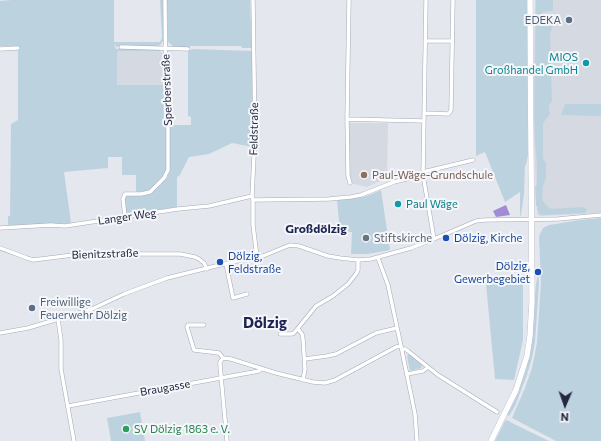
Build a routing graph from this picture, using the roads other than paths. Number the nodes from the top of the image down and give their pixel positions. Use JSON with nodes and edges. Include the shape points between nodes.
{"nodes":[{"id":1,"x":165,"y":0,"type":"edge"},
{"id":2,"x":252,"y":0,"type":"edge"},
{"id":3,"x":349,"y":0,"type":"edge"},
{"id":4,"x":426,"y":0,"type":"edge"},
{"id":5,"x":453,"y":0,"type":"edge"},
{"id":6,"x":530,"y":0,"type":"edge"},
{"id":7,"x":426,"y":41,"type":"junction"},
{"id":8,"x":452,"y":41,"type":"junction"},
{"id":9,"x":122,"y":47,"type":"dead end"},
{"id":10,"x":165,"y":47,"type":"junction"},
{"id":11,"x":18,"y":48,"type":"dead end"},
{"id":12,"x":0,"y":49,"type":"edge"},
{"id":13,"x":188,"y":49,"type":"dead end"},
{"id":14,"x":424,"y":113,"type":"junction"},
{"id":15,"x":347,"y":119,"type":"junction"},
{"id":16,"x":424,"y":121,"type":"junction"},
{"id":17,"x":472,"y":160,"type":"dead end"},
{"id":18,"x":423,"y":174,"type":"junction"},
{"id":19,"x":350,"y":183,"type":"dead end"},
{"id":20,"x":252,"y":196,"type":"junction"},
{"id":21,"x":253,"y":200,"type":"junction"},
{"id":22,"x":601,"y":215,"type":"edge"},
{"id":23,"x":125,"y":217,"type":"junction"},
{"id":24,"x":531,"y":220,"type":"junction"},
{"id":25,"x":0,"y":228,"type":"edge"},
{"id":26,"x":434,"y":239,"type":"junction"},
{"id":27,"x":0,"y":248,"type":"edge"},
{"id":28,"x":257,"y":257,"type":"junction"},
{"id":29,"x":378,"y":258,"type":"junction"},
{"id":30,"x":358,"y":260,"type":"junction"},
{"id":31,"x":226,"y":264,"type":"junction"},
{"id":32,"x":207,"y":269,"type":"junction"},
{"id":33,"x":248,"y":294,"type":"dead end"},
{"id":34,"x":58,"y":319,"type":"junction"},
{"id":35,"x":204,"y":325,"type":"dead end"},
{"id":36,"x":397,"y":328,"type":"junction"},
{"id":37,"x":298,"y":329,"type":"junction"},
{"id":38,"x":0,"y":333,"type":"edge"},
{"id":39,"x":280,"y":334,"type":"dead end"},
{"id":40,"x":401,"y":347,"type":"junction"},
{"id":41,"x":223,"y":358,"type":"junction"},
{"id":42,"x":305,"y":359,"type":"junction"},
{"id":43,"x":428,"y":367,"type":"junction"},
{"id":44,"x":261,"y":369,"type":"junction"},
{"id":45,"x":407,"y":374,"type":"junction"},
{"id":46,"x":221,"y":378,"type":"junction"},
{"id":47,"x":303,"y":380,"type":"junction"},
{"id":48,"x":68,"y":406,"type":"junction"},
{"id":49,"x":497,"y":412,"type":"dead end"},
{"id":50,"x":74,"y":441,"type":"edge"},
{"id":51,"x":227,"y":441,"type":"edge"},
{"id":52,"x":417,"y":441,"type":"edge"},
{"id":53,"x":491,"y":441,"type":"edge"}],
"edges":[{"from":1,"to":10,"type":"street","name":"Sperberstraße"},
{"from":2,"to":20,"type":"street","name":"Feldstraße","via":[[255,136]]},
{"from":3,"to":15,"type":"street"},
{"from":4,"to":7,"type":"street"},
{"from":5,"to":8,"type":"street"},
{"from":6,"to":24,"type":"street"},
{"from":7,"to":8,"type":"street"},
{"from":7,"to":14,"type":"street"},
{"from":8,"to":14,"type":"street","via":[[450,112]]},
{"from":9,"to":10,"type":"street"},
{"from":10,"to":13,"type":"street"},
{"from":10,"to":23,"type":"street","name":"Sperberstraße","via":[[169,168],[167,175],[150,192],[125,194]]},
{"from":11,"to":12,"type":"street"},
{"from":14,"to":16,"type":"street"},
{"from":15,"to":16,"type":"street"},
{"from":15,"to":19,"type":"street"},
{"from":16,"to":18,"type":"street"},
{"from":17,"to":18,"type":"street"},
{"from":18,"to":21,"type":"street","via":[[350,197]]},
{"from":18,"to":26,"type":"street"},
{"from":20,"to":21,"type":"street","name":"Feldstraße"},
{"from":20,"to":23,"type":"street","name":"Langer Weg","via":[[209,206]]},
{"from":21,"to":28,"type":"street","name":"Feldstraße"},
{"from":22,"to":24,"type":"street"},
{"from":23,"to":25,"type":"street","name":"Langer Weg","via":[[65,226]]},
{"from":24,"to":26,"type":"street","via":[[476,221]]},
{"from":24,"to":53,"type":"street","via":[[532,302],[529,346],[516,390]]},
{"from":26,"to":29,"type":"street"},
{"from":27,"to":32,"type":"street","name":"Bienitzstraße","via":[[33,260],[73,255],[180,254],[199,258]]},
{"from":28,"to":30,"type":"street","via":[[292,245],[334,257]]},
{"from":28,"to":31,"type":"street"},
{"from":29,"to":30,"type":"street"},
{"from":29,"to":36,"type":"street","via":[[388,285]]},
{"from":30,"to":37,"type":"street","via":[[358,270],[354,277],[339,292],[316,306]]},
{"from":31,"to":32,"type":"street"},
{"from":31,"to":33,"type":"street","via":[[233,298]]},
{"from":32,"to":34,"type":"street","via":[[167,278]]},
{"from":34,"to":38,"type":"street"},
{"from":34,"to":48,"type":"street","via":[[61,369]]},
{"from":35,"to":41,"type":"street","via":[[186,327],[194,350],[219,353]]},
{"from":36,"to":40,"type":"street"},
{"from":36,"to":42,"type":"street","via":[[376,333],[336,354]]},
{"from":37,"to":39,"type":"street","via":[[291,334]]},
{"from":37,"to":42,"type":"street","via":[[302,334]]},
{"from":40,"to":43,"type":"street"},
{"from":40,"to":45,"type":"street"},
{"from":40,"to":47,"type":"street","via":[[396,347],[335,380],[322,383]]},
{"from":41,"to":44,"type":"street"},
{"from":41,"to":46,"type":"street","via":[[220,362]]},
{"from":42,"to":47,"type":"street"},
{"from":43,"to":45,"type":"street","via":[[423,371]]},
{"from":43,"to":49,"type":"street"},
{"from":44,"to":46,"type":"street","name":"Braugasse"},
{"from":44,"to":47,"type":"street"},
{"from":45,"to":52,"type":"street","via":[[415,414]]},
{"from":46,"to":48,"type":"street","name":"Braugasse"},
{"from":46,"to":51,"type":"street"},
{"from":48,"to":50,"type":"street"}]}
